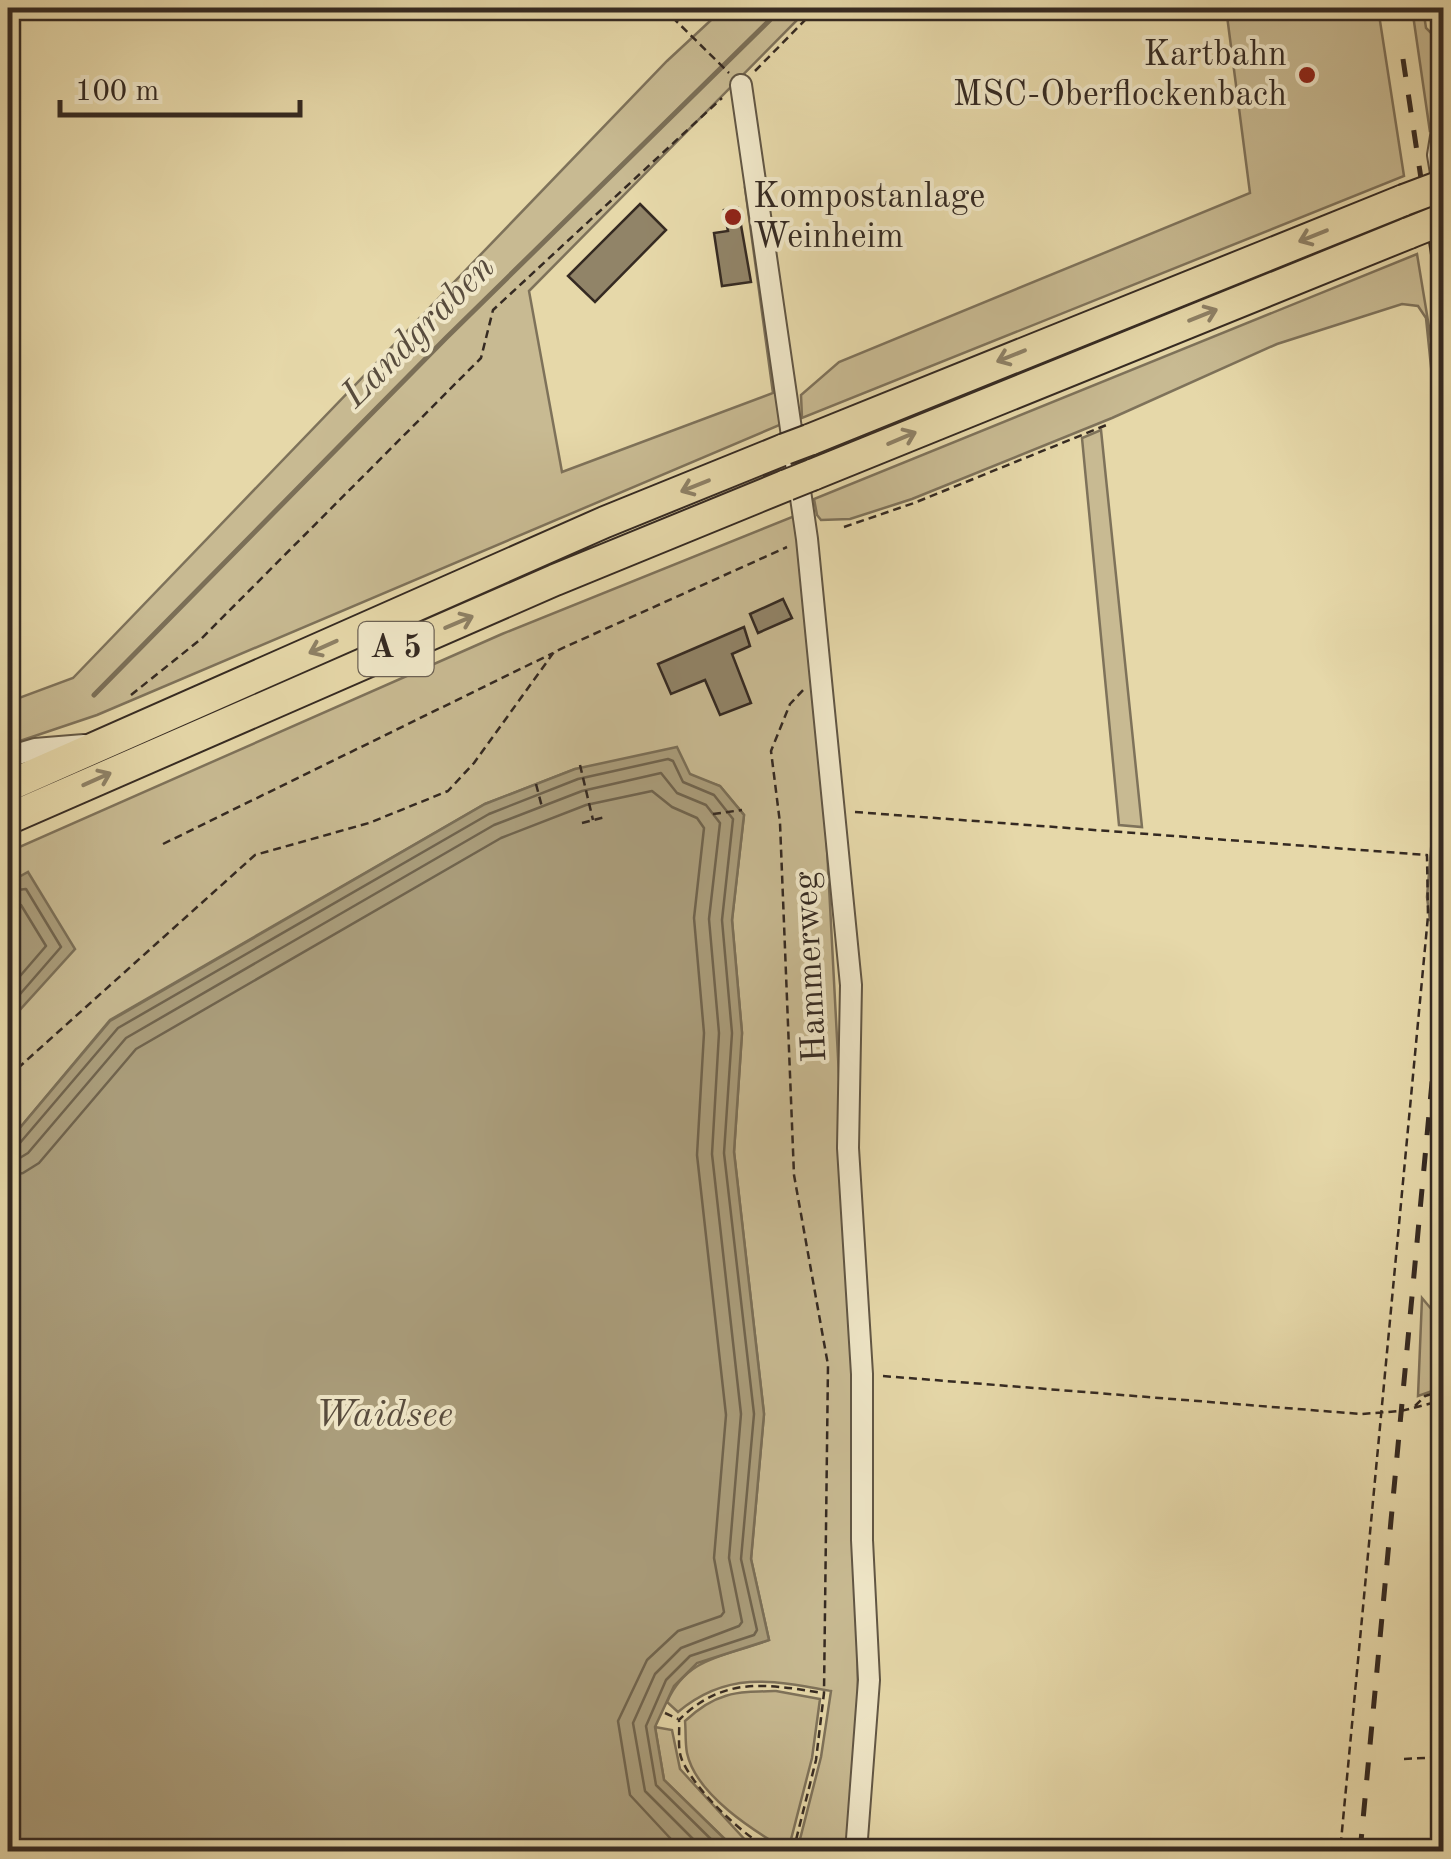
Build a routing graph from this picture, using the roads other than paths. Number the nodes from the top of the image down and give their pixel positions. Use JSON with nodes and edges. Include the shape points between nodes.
{"nodes":[{"id":1,"x":735,"y":79,"type":"road end"},
{"id":2,"x":1444,"y":118,"type":"edge"},
{"id":3,"x":1442,"y":177,"type":"edge"},
{"id":4,"x":1444,"y":219,"type":"edge"},
{"id":5,"x":106,"y":742,"type":"junction"},
{"id":6,"x":8,"y":757,"type":"edge"},
{"id":7,"x":8,"y":786,"type":"edge"},
{"id":8,"x":8,"y":819,"type":"edge"},
{"id":9,"x":856,"y":1852,"type":"edge"}],
"edges":[{"from":1,"to":9,"type":"street","name":"Hammerweg","via":[[806,538],[851,985],[848,1148],[862,1374],[869,1680]]},
{"from":2,"to":3,"type":"street"},
{"from":3,"to":5,"type":"highway","number":"A 5","one_way":true,"bridge":true,"via":[[1404,200],[604,522]]},
{"from":8,"to":4,"type":"highway","number":"A 5","one_way":true,"bridge":true,"via":[[536,588]]},
{"from":5,"to":6,"type":"street"},
{"from":5,"to":7,"type":"highway","number":"A 5"}]}
